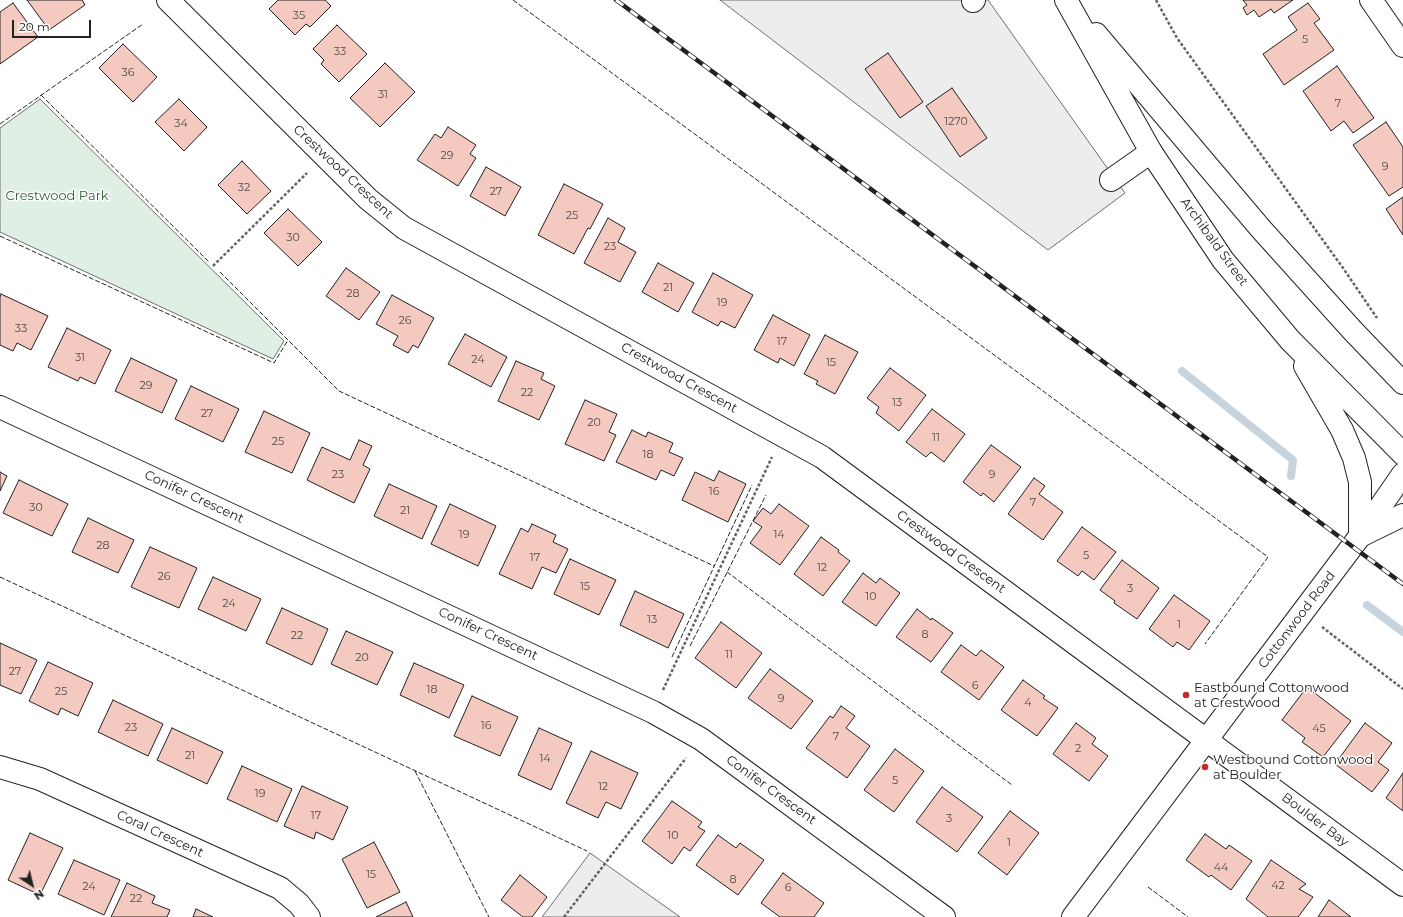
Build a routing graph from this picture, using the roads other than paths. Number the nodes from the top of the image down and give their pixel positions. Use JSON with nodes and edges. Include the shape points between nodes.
{"nodes":[{"id":1,"x":168,"y":0,"type":"edge"},
{"id":2,"x":1066,"y":0,"type":"edge"},
{"id":3,"x":1371,"y":0,"type":"edge"},
{"id":4,"x":1403,"y":46,"type":"edge"},
{"id":5,"x":1151,"y":152,"type":"junction"},
{"id":6,"x":1111,"y":180,"type":"dead end"},
{"id":7,"x":1290,"y":340,"type":"junction"},
{"id":8,"x":1403,"y":383,"type":"edge"},
{"id":9,"x":0,"y":407,"type":"edge"},
{"id":10,"x":1403,"y":454,"type":"edge"},
{"id":11,"x":1403,"y":474,"type":"edge"},
{"id":12,"x":1403,"y":514,"type":"edge"},
{"id":13,"x":1360,"y":536,"type":"junction"},
{"id":14,"x":1208,"y":740,"type":"junction"},
{"id":15,"x":0,"y":767,"type":"edge"},
{"id":16,"x":1403,"y":885,"type":"edge"},
{"id":17,"x":309,"y":917,"type":"edge"},
{"id":18,"x":944,"y":917,"type":"edge"},
{"id":19,"x":1074,"y":917,"type":"edge"}],
"edges":[{"from":1,"to":14,"type":"street","name":"Crestwood Crescent","via":[[368,199],[404,228],[822,457]]},
{"from":2,"to":5,"type":"street","name":"Archibald Street"},
{"from":2,"to":8,"type":"street","name":"Archibald Street","via":[[1261,228]]},
{"from":3,"to":4,"type":"street"},
{"from":5,"to":6,"type":"street"},
{"from":5,"to":7,"type":"street","name":"Archibald Street","via":[[1223,260]]},
{"from":7,"to":10,"type":"street","name":"Archibald Street"},
{"from":7,"to":13,"type":"street","via":[[1342,430],[1354,458],[1360,482]]},
{"from":9,"to":18,"type":"street","name":"Conifer Crescent","via":[[653,712],[701,739]]},
{"from":11,"to":13,"type":"street","name":"Cottonwood Road"},
{"from":12,"to":13,"type":"street"},
{"from":13,"to":14,"type":"street","name":"Cottonwood Road"},
{"from":14,"to":16,"type":"street","name":"Boulder Bay"},
{"from":14,"to":19,"type":"street","name":"Cottonwood Road"},
{"from":15,"to":17,"type":"street","name":"Coral Crescent","via":[[40,778],[280,888],[299,904]]}]}
